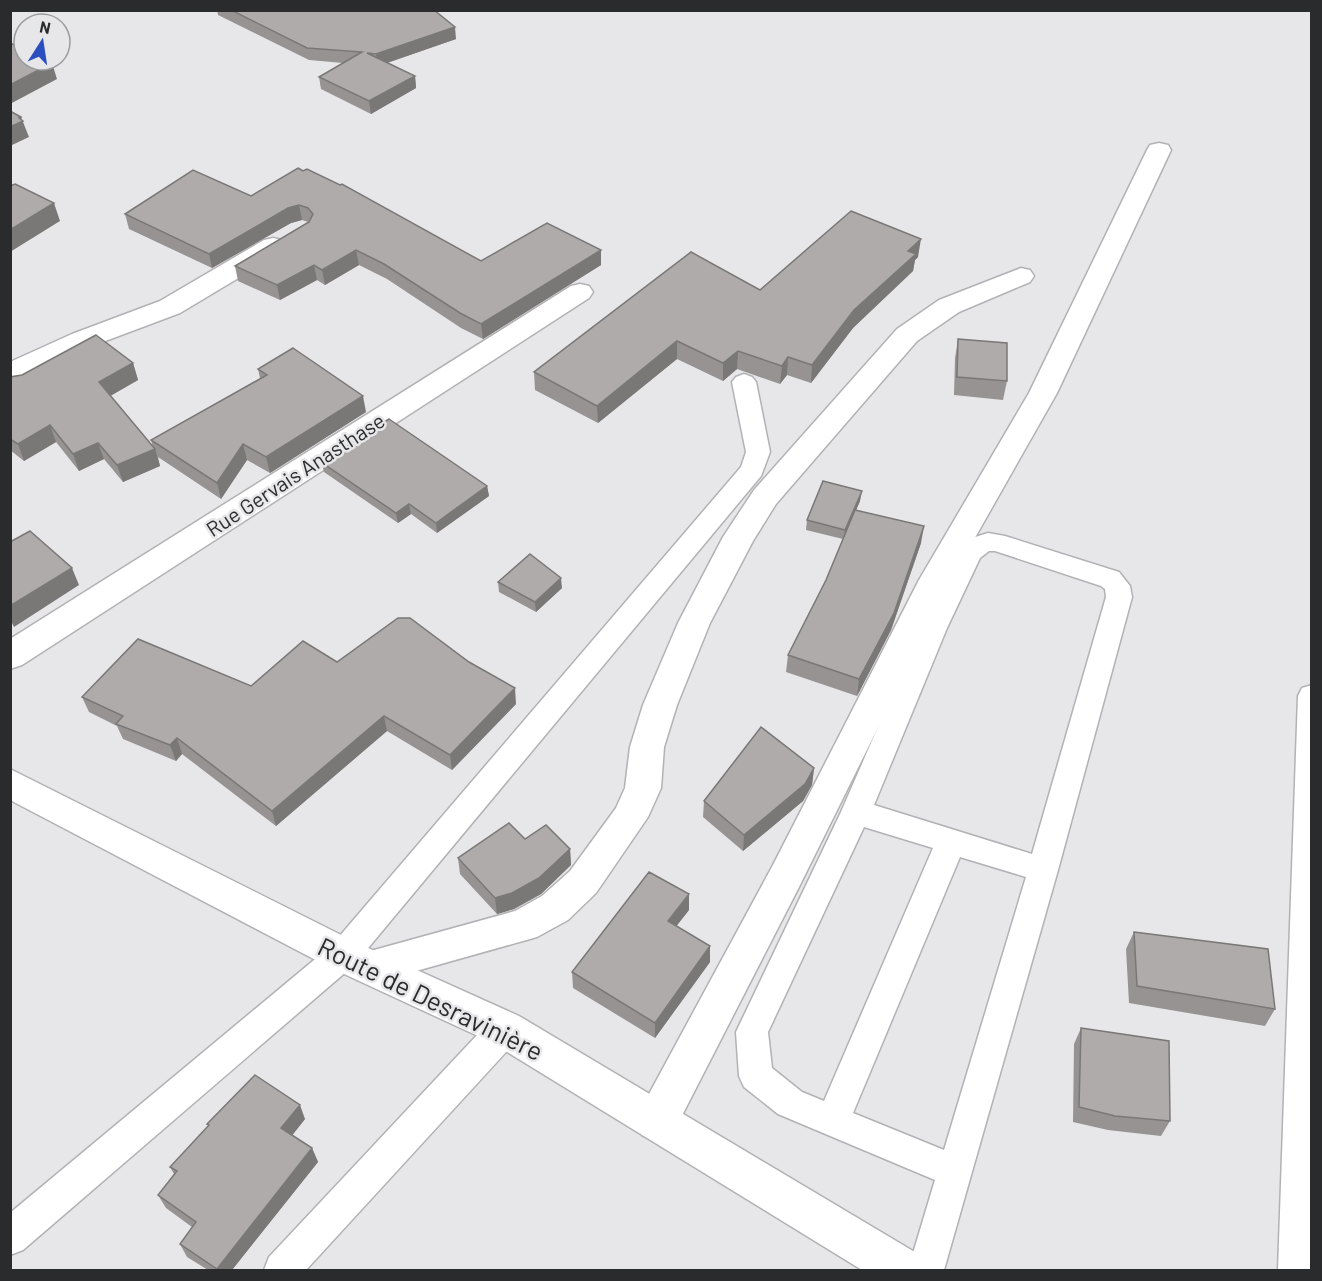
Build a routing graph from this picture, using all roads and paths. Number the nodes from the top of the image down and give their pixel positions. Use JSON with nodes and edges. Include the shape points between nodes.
{"nodes":[{"id":1,"x":1159,"y":150,"type":"dead end"},
{"id":2,"x":291,"y":236,"type":"edge"},
{"id":3,"x":1021,"y":276,"type":"dead end"},
{"id":4,"x":580,"y":292,"type":"dead end"},
{"id":5,"x":10,"y":373,"type":"edge"},
{"id":6,"x":744,"y":382,"type":"dead end"},
{"id":7,"x":10,"y":656,"type":"edge"},
{"id":8,"x":1311,"y":696,"type":"edge"},
{"id":9,"x":10,"y":783,"type":"edge"},
{"id":10,"x":856,"y":812,"type":"junction"},
{"id":11,"x":951,"y":842,"type":"junction"},
{"id":12,"x":1043,"y":870,"type":"junction"},
{"id":13,"x":356,"y":961,"type":"junction"},
{"id":14,"x":505,"y":1029,"type":"junction"},
{"id":15,"x":657,"y":1121,"type":"junction"},
{"id":16,"x":832,"y":1122,"type":"junction"},
{"id":17,"x":955,"y":1171,"type":"junction"},
{"id":18,"x":10,"y":1237,"type":"edge"},
{"id":19,"x":282,"y":1270,"type":"edge"},
{"id":20,"x":902,"y":1270,"type":"edge"},
{"id":21,"x":926,"y":1270,"type":"edge"},
{"id":22,"x":1296,"y":1270,"type":"edge"}],
"edges":[{"from":1,"to":15,"type":"street","via":[[1043,393],[935,580]]},
{"from":2,"to":5,"type":"street","via":[[170,307],[82,340]]},
{"from":3,"to":13,"type":"street","via":[[949,306],[907,335],[765,497],[739,537],[694,623],[660,705],[647,747],[643,788],[630,817],[583,882],[555,908],[524,925]]},
{"from":4,"to":7,"type":"street","name":"Rue Gervais Anasthase"},
{"from":6,"to":13,"type":"lane","via":[[758,452],[752,470]]},
{"from":8,"to":22,"type":"lane"},
{"from":9,"to":13,"type":"street","name":"Route de Desravinière"},
{"from":10,"to":11,"type":"lane"},
{"from":10,"to":12,"type":"lane","via":[[934,628],[970,554],[977,545],[996,542],[1110,579],[1118,589],[1119,597]]},
{"from":10,"to":16,"type":"lane","via":[[752,1032],[756,1076],[790,1103]]},
{"from":11,"to":12,"type":"lane"},
{"from":11,"to":16,"type":"lane"},
{"from":12,"to":17,"type":"lane"},
{"from":13,"to":14,"type":"street","name":"Route de Desravinière"},
{"from":13,"to":18,"type":"lane"},
{"from":14,"to":15,"type":"street","name":"Route de Desravinière"},
{"from":14,"to":19,"type":"lane"},
{"from":15,"to":20,"type":"street","name":"Route de Desravinière"},
{"from":16,"to":17,"type":"lane"},
{"from":17,"to":21,"type":"lane"}]}
